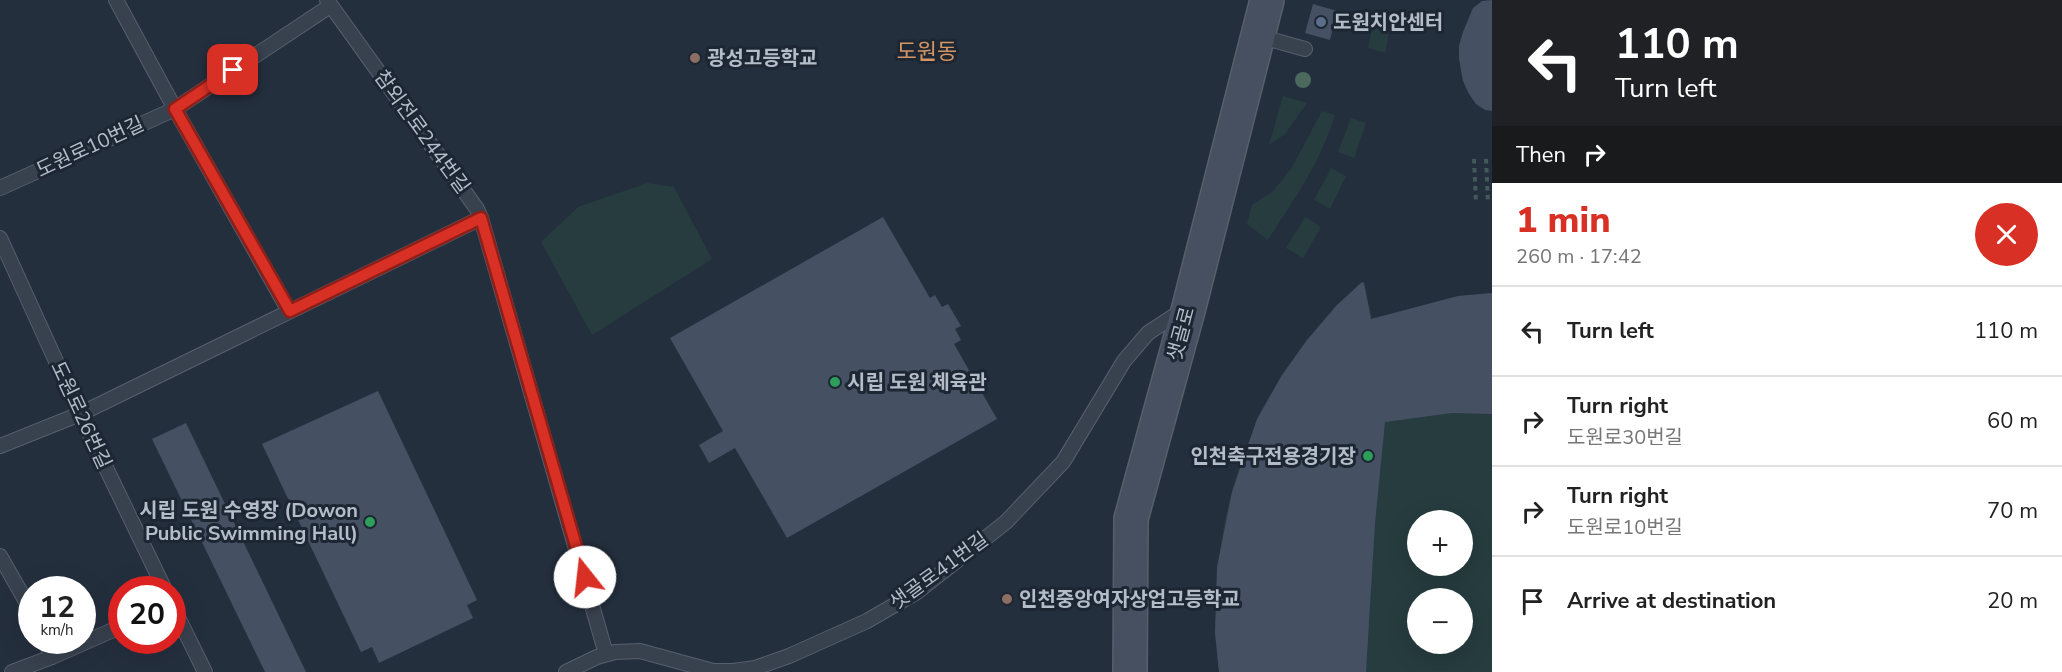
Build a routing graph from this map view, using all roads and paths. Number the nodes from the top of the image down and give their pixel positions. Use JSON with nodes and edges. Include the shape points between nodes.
{"nodes":[{"id":1,"x":116,"y":0,"type":"edge"},
{"id":2,"x":1267,"y":0,"type":"edge"},
{"id":3,"x":329,"y":3,"type":"edge"},
{"id":4,"x":1258,"y":36,"type":"junction"},
{"id":5,"x":1305,"y":49,"type":"dead end"},
{"id":6,"x":175,"y":109,"type":"junction"},
{"id":7,"x":1474,"y":159,"type":"dead end"},
{"id":8,"x":1486,"y":159,"type":"dead end"},
{"id":9,"x":0,"y":189,"type":"edge"},
{"id":10,"x":1476,"y":203,"type":"dead end"},
{"id":11,"x":1488,"y":203,"type":"dead end"},
{"id":12,"x":481,"y":218,"type":"junction"},
{"id":13,"x":0,"y":238,"type":"edge"},
{"id":14,"x":1189,"y":307,"type":"junction"},
{"id":15,"x":290,"y":311,"type":"junction"},
{"id":16,"x":80,"y":414,"type":"junction"},
{"id":17,"x":0,"y":446,"type":"edge"},
{"id":18,"x":0,"y":556,"type":"edge"},
{"id":19,"x":158,"y":576,"type":"edge"},
{"id":20,"x":18,"y":588,"type":"edge"},
{"id":21,"x":108,"y":632,"type":"edge"},
{"id":22,"x":186,"y":633,"type":"edge"},
{"id":23,"x":51,"y":654,"type":"edge"},
{"id":24,"x":606,"y":654,"type":"junction"},
{"id":25,"x":52,"y":657,"type":"junction"},
{"id":26,"x":574,"y":670,"type":"edge"},
{"id":27,"x":12,"y":672,"type":"edge"},
{"id":28,"x":205,"y":672,"type":"edge"},
{"id":29,"x":1130,"y":672,"type":"edge"}],
"edges":[{"from":1,"to":6,"type":"lane"},
{"from":2,"to":4,"type":"street","name":"샛골로"},
{"from":3,"to":6,"type":"lane","name":"도원로10번길"},
{"from":3,"to":12,"type":"lane","name":"참외전로244번길"},
{"from":4,"to":5,"type":"lane"},
{"from":4,"to":14,"type":"street","name":"샛골로"},
{"from":6,"to":9,"type":"lane","name":"도원로10번길"},
{"from":6,"to":15,"type":"lane"},
{"from":7,"to":10,"type":"path"},
{"from":8,"to":11,"type":"path"},
{"from":12,"to":15,"type":"lane"},
{"from":12,"to":24,"type":"lane","name":"참외전로244번길"},
{"from":13,"to":16,"type":"lane","name":"도원로26번길"},
{"from":14,"to":24,"type":"lane","name":"샛골로41번길","via":[[1148,333],[1124,362],[1063,462],[1006,522],[917,592],[867,621],[755,668],[713,671],[640,651]]},
{"from":14,"to":29,"type":"street","name":"샛골로","via":[[1131,519]]},
{"from":15,"to":16,"type":"lane"},
{"from":16,"to":17,"type":"lane"},
{"from":16,"to":19,"type":"lane","name":"도원로26번길"},
{"from":18,"to":20,"type":"lane"},
{"from":21,"to":25,"type":"lane"},
{"from":22,"to":28,"type":"lane"},
{"from":23,"to":25,"type":"lane"},
{"from":24,"to":26,"type":"lane","name":"샛골로41번길"},
{"from":25,"to":27,"type":"lane"}]}
